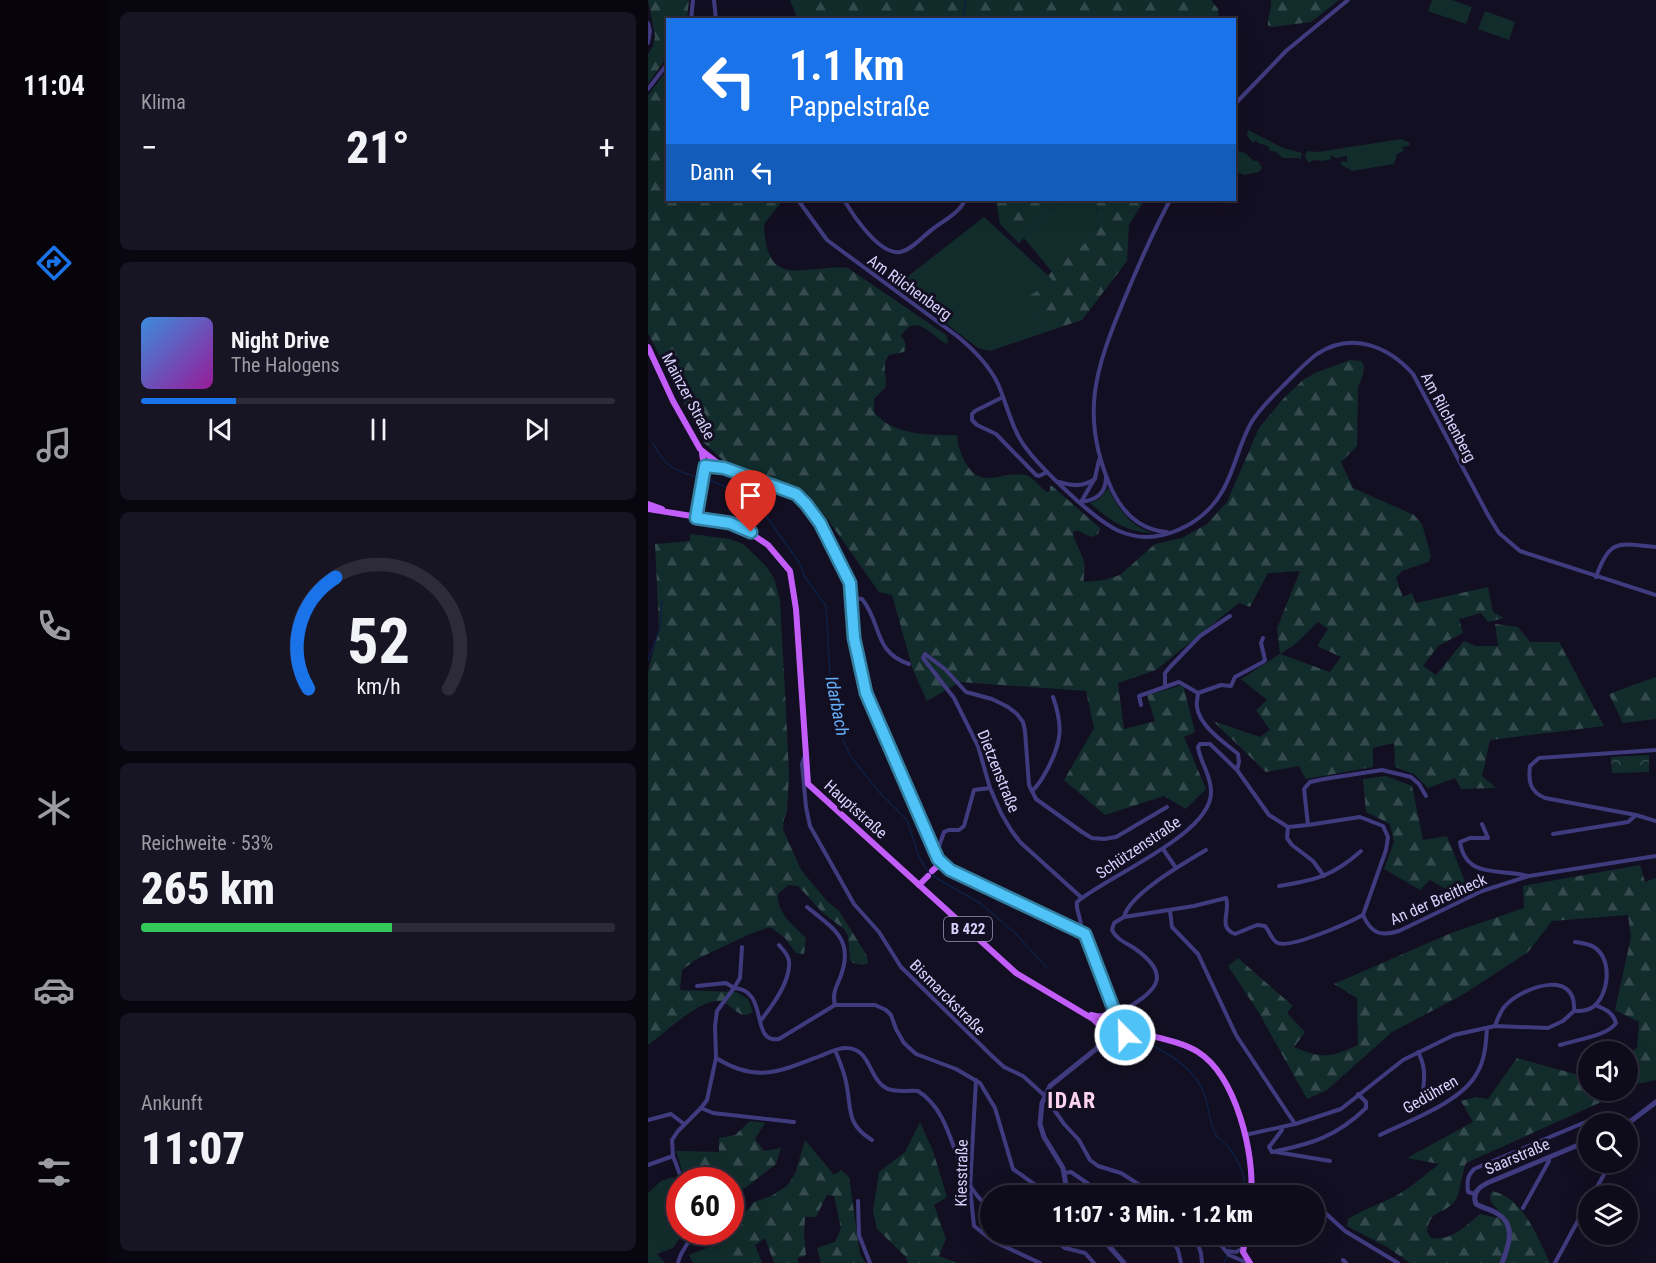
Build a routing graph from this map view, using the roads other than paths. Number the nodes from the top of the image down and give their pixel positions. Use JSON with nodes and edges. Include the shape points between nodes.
{"nodes":[{"id":1,"x":693,"y":0,"type":"edge"},
{"id":2,"x":714,"y":0,"type":"edge"},
{"id":3,"x":1348,"y":0,"type":"edge"},
{"id":4,"x":692,"y":18,"type":"edge"},
{"id":5,"x":716,"y":18,"type":"edge"},
{"id":6,"x":648,"y":23,"type":"edge"},
{"id":7,"x":648,"y":43,"type":"edge"},
{"id":8,"x":666,"y":66,"type":"edge"},
{"id":9,"x":648,"y":89,"type":"edge"},
{"id":10,"x":1236,"y":103,"type":"edge"},
{"id":11,"x":799,"y":201,"type":"edge"},
{"id":12,"x":845,"y":201,"type":"edge"},
{"id":13,"x":964,"y":201,"type":"edge"},
{"id":14,"x":1170,"y":201,"type":"edge"},
{"id":15,"x":648,"y":347,"type":"edge"},
{"id":16,"x":1003,"y":397,"type":"junction"},
{"id":17,"x":700,"y":449,"type":"junction"},
{"id":18,"x":1099,"y":459,"type":"junction"},
{"id":19,"x":705,"y":466,"type":"junction"},
{"id":20,"x":724,"y":468,"type":"junction"},
{"id":21,"x":1047,"y":472,"type":"junction"},
{"id":22,"x":1106,"y":476,"type":"junction"},
{"id":23,"x":1095,"y":478,"type":"junction"},
{"id":24,"x":1058,"y":482,"type":"junction"},
{"id":25,"x":1081,"y":502,"type":"junction"},
{"id":26,"x":648,"y":504,"type":"edge"},
{"id":27,"x":648,"y":509,"type":"edge"},
{"id":28,"x":668,"y":512,"type":"junction"},
{"id":29,"x":696,"y":518,"type":"junction"},
{"id":30,"x":1171,"y":533,"type":"junction"},
{"id":31,"x":1656,"y":547,"type":"edge"},
{"id":32,"x":1596,"y":577,"type":"junction"},
{"id":33,"x":1656,"y":595,"type":"edge"},
{"id":34,"x":852,"y":598,"type":"junction"},
{"id":35,"x":1230,"y":616,"type":"dead end"},
{"id":36,"x":1263,"y":638,"type":"dead end"},
{"id":37,"x":909,"y":664,"type":"dead end"},
{"id":38,"x":1165,"y":687,"type":"junction"},
{"id":39,"x":1198,"y":693,"type":"junction"},
{"id":40,"x":1053,"y":697,"type":"dead end"},
{"id":41,"x":1141,"y":705,"type":"dead end"},
{"id":42,"x":1656,"y":750,"type":"edge"},
{"id":43,"x":805,"y":754,"type":"junction"},
{"id":44,"x":1237,"y":770,"type":"junction"},
{"id":45,"x":990,"y":788,"type":"junction"},
{"id":46,"x":1032,"y":791,"type":"junction"},
{"id":47,"x":1426,"y":795,"type":"dead end"},
{"id":48,"x":1167,"y":807,"type":"dead end"},
{"id":49,"x":1636,"y":815,"type":"junction"},
{"id":50,"x":1656,"y":821,"type":"edge"},
{"id":51,"x":1482,"y":824,"type":"dead end"},
{"id":52,"x":1308,"y":825,"type":"junction"},
{"id":53,"x":1288,"y":827,"type":"junction"},
{"id":54,"x":1553,"y":834,"type":"dead end"},
{"id":55,"x":1163,"y":849,"type":"junction"},
{"id":56,"x":1206,"y":850,"type":"dead end"},
{"id":57,"x":1361,"y":851,"type":"dead end"},
{"id":58,"x":936,"y":855,"type":"junction"},
{"id":59,"x":1656,"y":856,"type":"edge"},
{"id":60,"x":941,"y":863,"type":"junction"},
{"id":61,"x":1176,"y":868,"type":"junction"},
{"id":62,"x":1324,"y":876,"type":"junction"},
{"id":63,"x":1529,"y":876,"type":"junction"},
{"id":64,"x":920,"y":885,"type":"junction"},
{"id":65,"x":1279,"y":886,"type":"dead end"},
{"id":66,"x":1082,"y":898,"type":"junction"},
{"id":67,"x":807,"y":907,"type":"dead end"},
{"id":68,"x":1170,"y":911,"type":"junction"},
{"id":69,"x":1363,"y":915,"type":"junction"},
{"id":70,"x":1124,"y":917,"type":"junction"},
{"id":71,"x":1080,"y":930,"type":"junction"},
{"id":72,"x":1575,"y":942,"type":"dead end"},
{"id":73,"x":779,"y":945,"type":"dead end"},
{"id":74,"x":742,"y":947,"type":"dead end"},
{"id":75,"x":697,"y":986,"type":"dead end"},
{"id":76,"x":734,"y":988,"type":"junction"},
{"id":77,"x":835,"y":1005,"type":"junction"},
{"id":78,"x":1595,"y":1005,"type":"junction"},
{"id":79,"x":1113,"y":1006,"type":"junction"},
{"id":80,"x":1574,"y":1011,"type":"junction"},
{"id":81,"x":1084,"y":1014,"type":"junction"},
{"id":82,"x":1116,"y":1015,"type":"junction"},
{"id":83,"x":760,"y":1021,"type":"junction"},
{"id":84,"x":1121,"y":1026,"type":"junction"},
{"id":85,"x":1496,"y":1026,"type":"junction"},
{"id":86,"x":1487,"y":1028,"type":"junction"},
{"id":87,"x":1105,"y":1035,"type":"junction"},
{"id":88,"x":1144,"y":1035,"type":"junction"},
{"id":89,"x":1123,"y":1038,"type":"junction"},
{"id":90,"x":1113,"y":1043,"type":"junction"},
{"id":91,"x":1560,"y":1045,"type":"dead end"},
{"id":92,"x":1096,"y":1049,"type":"junction"},
{"id":93,"x":835,"y":1050,"type":"junction"},
{"id":94,"x":1418,"y":1052,"type":"junction"},
{"id":95,"x":716,"y":1058,"type":"junction"},
{"id":96,"x":976,"y":1080,"type":"junction"},
{"id":97,"x":1423,"y":1090,"type":"dead end"},
{"id":98,"x":1358,"y":1094,"type":"junction"},
{"id":99,"x":1044,"y":1095,"type":"junction"},
{"id":100,"x":1656,"y":1102,"type":"edge"},
{"id":101,"x":701,"y":1108,"type":"junction"},
{"id":102,"x":1638,"y":1116,"type":"edge"},
{"id":103,"x":648,"y":1120,"type":"edge"},
{"id":104,"x":794,"y":1122,"type":"dead end"},
{"id":105,"x":684,"y":1124,"type":"junction"},
{"id":106,"x":1295,"y":1124,"type":"junction"},
{"id":107,"x":1578,"y":1125,"type":"edge"},
{"id":108,"x":1281,"y":1126,"type":"junction"},
{"id":109,"x":1244,"y":1135,"type":"junction"},
{"id":110,"x":1380,"y":1135,"type":"dead end"},
{"id":111,"x":872,"y":1140,"type":"dead end"},
{"id":112,"x":1578,"y":1144,"type":"edge"},
{"id":113,"x":1272,"y":1152,"type":"junction"},
{"id":114,"x":673,"y":1156,"type":"junction"},
{"id":115,"x":1549,"y":1157,"type":"junction"},
{"id":116,"x":1330,"y":1161,"type":"dead end"},
{"id":117,"x":648,"y":1165,"type":"edge"},
{"id":118,"x":677,"y":1167,"type":"edge"},
{"id":119,"x":1065,"y":1173,"type":"junction"},
{"id":120,"x":1036,"y":1185,"type":"edge"},
{"id":121,"x":1067,"y":1185,"type":"edge"},
{"id":122,"x":1090,"y":1185,"type":"edge"},
{"id":123,"x":1140,"y":1185,"type":"edge"},
{"id":124,"x":1251,"y":1185,"type":"edge"},
{"id":125,"x":970,"y":1188,"type":"junction"},
{"id":126,"x":1475,"y":1194,"type":"junction"},
{"id":127,"x":980,"y":1198,"type":"edge"},
{"id":128,"x":858,"y":1201,"type":"dead end"},
{"id":129,"x":1523,"y":1208,"type":"dead end"},
{"id":130,"x":1325,"y":1213,"type":"edge"},
{"id":131,"x":1578,"y":1220,"type":"edge"},
{"id":132,"x":688,"y":1245,"type":"edge"},
{"id":133,"x":1061,"y":1245,"type":"edge"},
{"id":134,"x":1108,"y":1245,"type":"edge"},
{"id":135,"x":1175,"y":1245,"type":"edge"},
{"id":136,"x":1198,"y":1245,"type":"edge"},
{"id":137,"x":1221,"y":1245,"type":"edge"},
{"id":138,"x":1244,"y":1245,"type":"edge"},
{"id":139,"x":1243,"y":1248,"type":"junction"},
{"id":140,"x":1226,"y":1251,"type":"junction"},
{"id":141,"x":678,"y":1263,"type":"edge"},
{"id":142,"x":870,"y":1263,"type":"edge"},
{"id":143,"x":1040,"y":1263,"type":"edge"},
{"id":144,"x":1094,"y":1263,"type":"edge"},
{"id":145,"x":1124,"y":1263,"type":"edge"},
{"id":146,"x":1181,"y":1263,"type":"edge"},
{"id":147,"x":1202,"y":1263,"type":"edge"},
{"id":148,"x":1249,"y":1263,"type":"edge"},
{"id":149,"x":1398,"y":1263,"type":"edge"},
{"id":150,"x":1502,"y":1263,"type":"edge"},
{"id":151,"x":1555,"y":1263,"type":"edge"}],
"edges":[{"from":1,"to":4,"type":"street"},
{"from":2,"to":5,"type":"street"},
{"from":3,"to":10,"type":"street","via":[[1286,51]]},
{"from":6,"to":7,"type":"street"},
{"from":8,"to":9,"type":"street"},
{"from":11,"to":16,"type":"street","name":"Am Rilchenberg","via":[[827,240],[966,344],[987,366]]},
{"from":12,"to":13,"type":"street","via":[[870,235],[892,251],[911,246],[956,212]]},
{"from":14,"to":18,"type":"street","via":[[1100,361],[1093,415]]},
{"from":15,"to":17,"type":"main road","name":"Mainzer Straße"},
{"from":16,"to":21,"type":"street","name":"Am Rilchenberg","via":[[1021,440]]},
{"from":16,"to":21,"type":"street","name":"Am Rilchenberg","via":[[975,411],[972,420],[996,434],[1036,475]]},
{"from":17,"to":19,"type":"main road"},
{"from":17,"to":20,"type":"main road","name":"Mainzer Straße"},
{"from":18,"to":22,"type":"street"},
{"from":18,"to":23,"type":"street"},
{"from":19,"to":20,"type":"main road"},
{"from":19,"to":29,"type":"main road"},
{"from":20,"to":34,"type":"main road","name":"Mainzer Straße","via":[[782,488],[801,499],[820,523],[842,565]]},
{"from":21,"to":24,"type":"street","name":"Am Rilchenberg"},
{"from":22,"to":25,"type":"street","via":[[1101,495]]},
{"from":22,"to":30,"type":"street","via":[[1133,519],[1152,530]]},
{"from":23,"to":24,"type":"street","via":[[1078,486]]},
{"from":23,"to":25,"type":"street"},
{"from":24,"to":25,"type":"street","name":"Am Rilchenberg"},
{"from":25,"to":30,"type":"street","name":"Am Rilchenberg","via":[[1104,522],[1126,533],[1149,537]]},
{"from":26,"to":28,"type":"main road","name":"Hauptstraße","number":"B 422"},
{"from":27,"to":28,"type":"main road","name":"Hauptstraße","number":"B 422"},
{"from":28,"to":29,"type":"main road","name":"Hauptstraße","number":"B 422"},
{"from":29,"to":43,"type":"main road","name":"Hauptstraße","number":"B 422","via":[[730,523],[751,532],[790,571]]},
{"from":30,"to":32,"type":"street","name":"Am Rilchenberg","via":[[1196,520],[1220,496],[1255,418],[1302,367],[1329,348],[1361,343],[1390,353],[1413,374],[1488,515],[1510,544]]},
{"from":31,"to":32,"type":"street","via":[[1611,548]]},
{"from":32,"to":33,"type":"street","name":"Am Rilchenberg"},
{"from":34,"to":37,"type":"street","via":[[862,599],[871,609],[885,648]]},
{"from":34,"to":58,"type":"main road","name":"Mainzer Straße","via":[[862,681]]},
{"from":35,"to":38,"type":"street","via":[[1200,636],[1170,667],[1165,673]]},
{"from":36,"to":39,"type":"street","via":[[1263,662],[1235,677],[1231,686],[1221,685]]},
{"from":38,"to":39,"type":"street","via":[[1179,682]]},
{"from":38,"to":41,"type":"street","via":[[1139,696]]},
{"from":39,"to":44,"type":"street","via":[[1197,708],[1202,719],[1238,754]]},
{"from":40,"to":46,"type":"street","via":[[1061,727],[1058,749],[1040,784]]},
{"from":42,"to":49,"type":"street","via":[[1539,758],[1530,766],[1531,788],[1537,795]]},
{"from":43,"to":64,"type":"main road","name":"Hauptstraße","number":"B 422","via":[[811,788]]},
{"from":43,"to":99,"type":"street","name":"Bismarckstraße","via":[[802,764],[810,826],[854,904],[879,932],[901,967],[1004,1067],[1023,1076]]},
{"from":44,"to":53,"type":"street","via":[[1269,815]]},
{"from":44,"to":55,"type":"street","name":"Schützenstraße","via":[[1210,744],[1200,744],[1198,752],[1210,781],[1210,802],[1188,830]]},
{"from":45,"to":46,"type":"street","name":"Dietzenstraße","via":[[978,746],[954,698],[923,658],[925,654],[966,692],[992,699],[1017,714],[1025,731]]},
{"from":45,"to":58,"type":"street","via":[[974,790],[964,825],[959,830],[944,832]]},
{"from":45,"to":66,"type":"street","name":"Dietzenstraße","via":[[1020,842]]},
{"from":46,"to":48,"type":"street","via":[[1036,799],[1092,838],[1116,837]]},
{"from":47,"to":52,"type":"street","via":[[1411,777],[1397,772],[1382,770],[1324,778],[1310,782],[1304,789]]},
{"from":49,"to":50,"type":"street"},
{"from":49,"to":54,"type":"street","via":[[1628,822]]},
{"from":51,"to":63,"type":"street","via":[[1488,838],[1460,842],[1462,854],[1472,866]]},
{"from":52,"to":53,"type":"street","name":"An der Breitheck"},
{"from":52,"to":69,"type":"street","name":"An der Breitheck","via":[[1360,817],[1383,826],[1388,837],[1386,850]]},
{"from":53,"to":62,"type":"street","via":[[1287,838],[1292,845],[1313,861]]},
{"from":55,"to":61,"type":"street"},
{"from":55,"to":66,"type":"street","name":"Schützenstraße"},
{"from":56,"to":61,"type":"street"},
{"from":57,"to":62,"type":"street"},
{"from":58,"to":60,"type":"main road","name":"Mainzer Straße"},
{"from":59,"to":63,"type":"street","name":"An der Breitheck"},
{"from":60,"to":64,"type":"main road"},
{"from":60,"to":71,"type":"main road","name":"Mainzer Straße"},
{"from":61,"to":70,"type":"street","via":[[1128,907]]},
{"from":62,"to":65,"type":"street"},
{"from":63,"to":69,"type":"street","name":"An der Breitheck","via":[[1482,891],[1387,935],[1368,927]]},
{"from":64,"to":81,"type":"main road","name":"Hauptstraße","number":"B 422","via":[[1016,973]]},
{"from":66,"to":71,"type":"street","via":[[1076,906]]},
{"from":67,"to":77,"type":"street","via":[[844,943],[843,971],[833,995]]},
{"from":68,"to":69,"type":"street","via":[[1226,898],[1224,920],[1230,933],[1265,926],[1276,942],[1283,945],[1329,931]]},
{"from":68,"to":70,"type":"street"},
{"from":68,"to":106,"type":"street","via":[[1172,927],[1198,954],[1236,1035]]},
{"from":70,"to":82,"type":"street","via":[[1114,923],[1112,930],[1154,966],[1156,986]]},
{"from":71,"to":79,"type":"main road","via":[[1088,939]]},
{"from":72,"to":78,"type":"street","via":[[1594,947],[1606,963],[1605,984]]},
{"from":73,"to":83,"type":"street","via":[[787,954],[789,970]]},
{"from":74,"to":76,"type":"street","via":[[740,978]]},
{"from":75,"to":76,"type":"street","via":[[726,983]]},
{"from":76,"to":83,"type":"street","via":[[751,993]]},
{"from":76,"to":95,"type":"street","via":[[717,1011]]},
{"from":77,"to":83,"type":"street","via":[[776,1040],[765,1036]]},
{"from":77,"to":96,"type":"street","via":[[875,1005],[886,1010],[904,1043],[916,1054]]},
{"from":78,"to":80,"type":"street","via":[[1585,1011]]},
{"from":78,"to":91,"type":"street","via":[[1614,1016],[1613,1029]]},
{"from":79,"to":81,"type":"main road","via":[[1110,1013],[1101,1017]]},
{"from":79,"to":82,"type":"main road"},
{"from":80,"to":85,"type":"street","via":[[1548,1028]]},
{"from":80,"to":85,"type":"street","via":[[1569,991],[1560,985],[1546,985],[1511,1001],[1500,1013]]},
{"from":81,"to":87,"type":"main road","name":"Hauptstraße","number":"B 422","via":[[1098,1023]]},
{"from":82,"to":84,"type":"main road"},
{"from":84,"to":87,"type":"main road","via":[[1109,1024]]},
{"from":84,"to":88,"type":"main road"},
{"from":84,"to":89,"type":"main road"},
{"from":85,"to":86,"type":"street"},
{"from":86,"to":94,"type":"street","via":[[1454,1035]]},
{"from":86,"to":110,"type":"street","name":"Gedühren","via":[[1483,1058],[1468,1086],[1437,1107]]},
{"from":87,"to":90,"type":"main road","number":"B 422"},
{"from":87,"to":92,"type":"street"},
{"from":88,"to":89,"type":"main road"},
{"from":88,"to":109,"type":"main road","via":[[1190,1048],[1209,1061],[1227,1084]]},
{"from":89,"to":90,"type":"main road"},
{"from":90,"to":92,"type":"street"},
{"from":92,"to":99,"type":"street"},
{"from":93,"to":95,"type":"street","via":[[771,1073],[745,1072]]},
{"from":93,"to":111,"type":"street","via":[[846,1080],[852,1121]]},
{"from":93,"to":125,"type":"street","via":[[860,1052],[884,1087],[924,1095],[946,1127]]},
{"from":94,"to":97,"type":"street","via":[[1424,1065]]},
{"from":94,"to":98,"type":"street"},
{"from":95,"to":101,"type":"street","via":[[708,1096]]},
{"from":96,"to":120,"type":"street","via":[[995,1108],[1013,1169]]},
{"from":96,"to":125,"type":"street","name":"Kiesstraße"},
{"from":98,"to":106,"type":"street","via":[[1333,1113]]},
{"from":98,"to":113,"type":"street","via":[[1366,1108],[1330,1136]]},
{"from":99,"to":119,"type":"street","via":[[1040,1124]]},
{"from":99,"to":123,"type":"street","name":"Bismarckstraße","via":[[1098,1167],[1121,1173]]},
{"from":100,"to":102,"type":"street"},
{"from":101,"to":104,"type":"street","via":[[713,1113]]},
{"from":101,"to":105,"type":"street"},
{"from":103,"to":105,"type":"street","via":[[671,1114]]},
{"from":105,"to":114,"type":"street","via":[[672,1140]]},
{"from":106,"to":108,"type":"street"},
{"from":107,"to":126,"type":"street","via":[[1474,1169],[1467,1184],[1468,1192]]},
{"from":108,"to":109,"type":"street"},
{"from":108,"to":113,"type":"street","via":[[1269,1147]]},
{"from":109,"to":124,"type":"main road","via":[[1251,1158]]},
{"from":112,"to":115,"type":"street","name":"Saarstraße"},
{"from":113,"to":116,"type":"street"},
{"from":114,"to":117,"type":"street"},
{"from":114,"to":118,"type":"street"},
{"from":115,"to":126,"type":"street","name":"Saarstraße","via":[[1484,1185]]},
{"from":115,"to":129,"type":"street"},
{"from":119,"to":121,"type":"street"},
{"from":119,"to":122,"type":"street","via":[[1071,1172]]},
{"from":125,"to":127,"type":"street"},
{"from":125,"to":143,"type":"street","name":"Kiesstraße","via":[[974,1226],[993,1241]]},
{"from":126,"to":150,"type":"street","name":"Saarstraße","via":[[1476,1204],[1501,1216],[1510,1231]]},
{"from":128,"to":142,"type":"street","via":[[859,1235]]},
{"from":130,"to":149,"type":"street","via":[[1345,1231]]},
{"from":131,"to":151,"type":"street"},
{"from":132,"to":141,"type":"street"},
{"from":133,"to":144,"type":"street","via":[[1084,1253]]},
{"from":134,"to":145,"type":"street"},
{"from":135,"to":146,"type":"street"},
{"from":136,"to":147,"type":"street"},
{"from":137,"to":140,"type":"street"},
{"from":138,"to":139,"type":"main road"},
{"from":139,"to":140,"type":"street"},
{"from":139,"to":148,"type":"main road"},
{"from":140,"to":148,"type":"street"}]}
